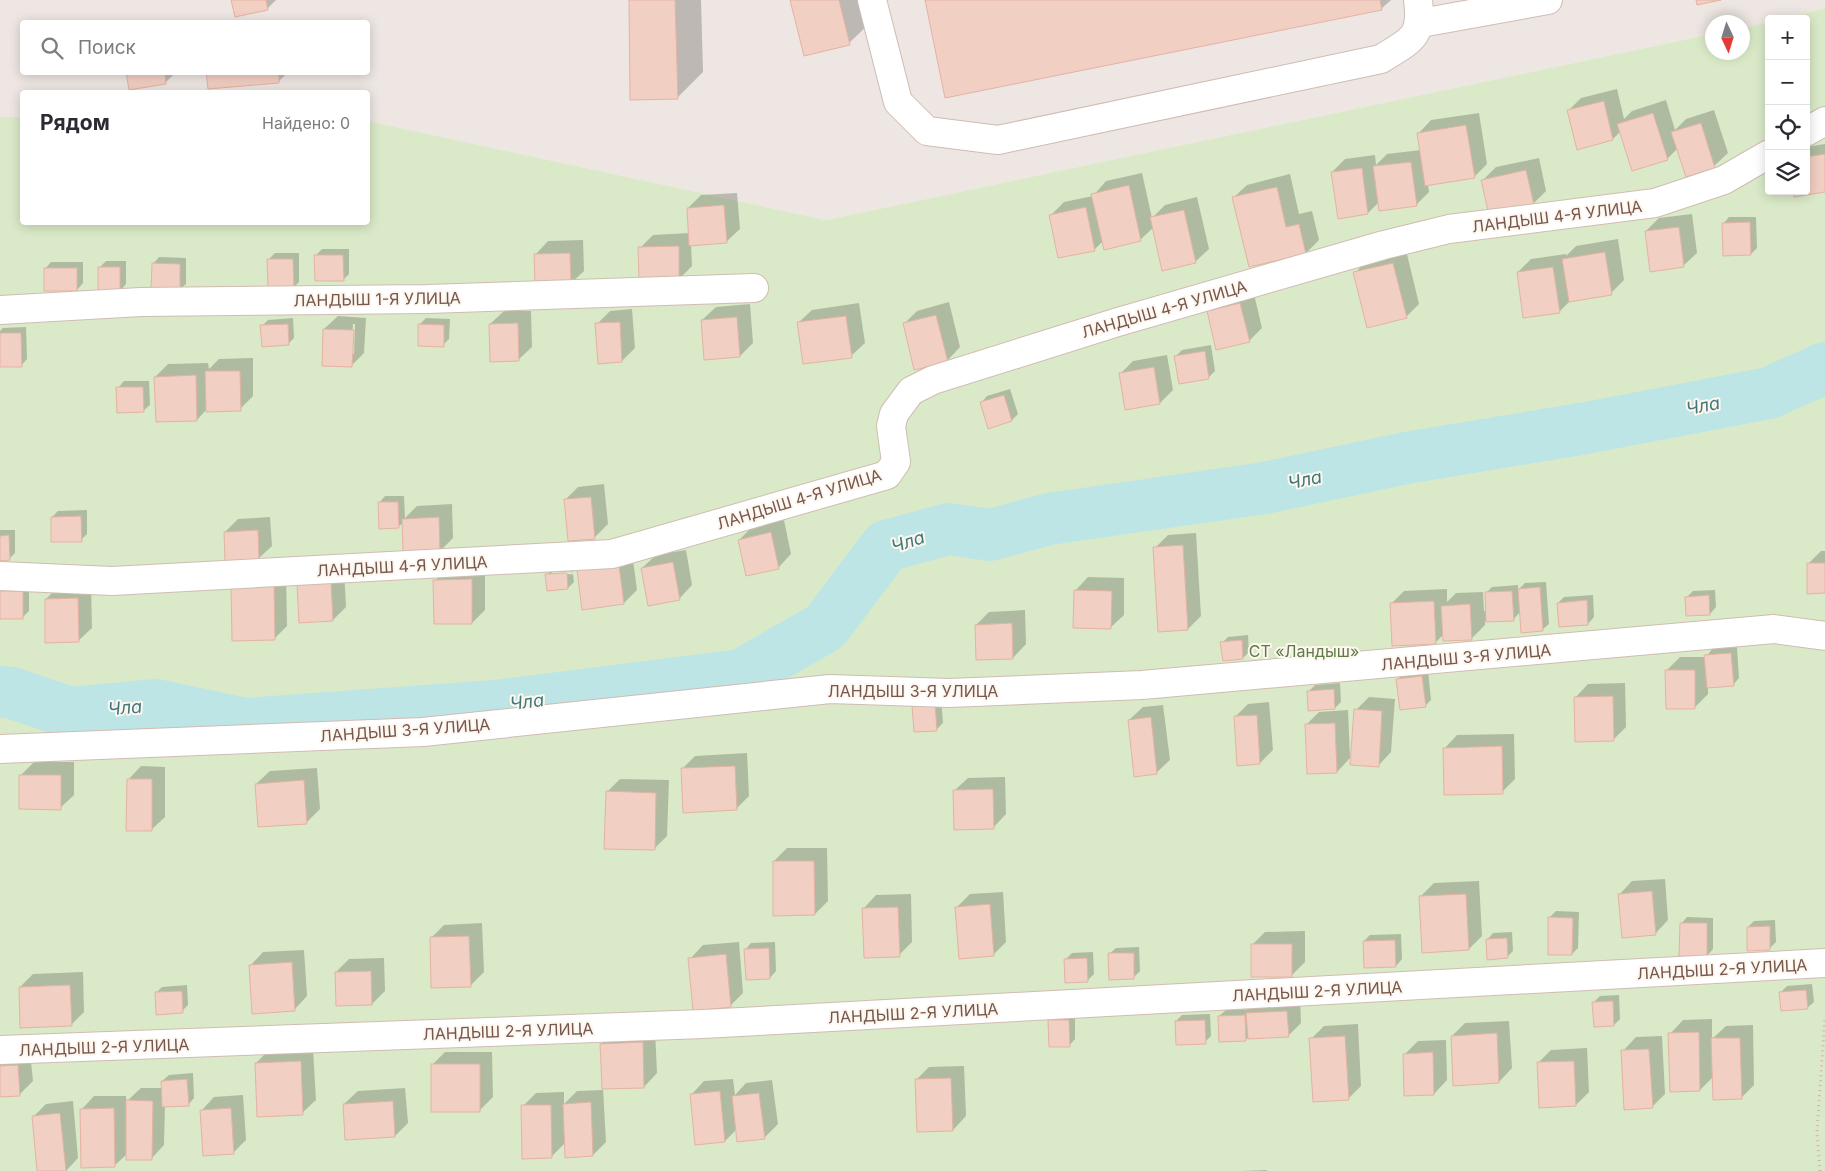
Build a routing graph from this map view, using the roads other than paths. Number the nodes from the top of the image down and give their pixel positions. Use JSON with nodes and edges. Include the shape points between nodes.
{"nodes":[{"id":1,"x":872,"y":0,"type":"edge"},
{"id":2,"x":1548,"y":0,"type":"edge"},
{"id":3,"x":1420,"y":12,"type":"edge"},
{"id":4,"x":1825,"y":121,"type":"edge"},
{"id":5,"x":1810,"y":130,"type":"edge"},
{"id":6,"x":1765,"y":156,"type":"edge"},
{"id":7,"x":754,"y":288,"type":"dead end"},
{"id":8,"x":0,"y":310,"type":"edge"},
{"id":9,"x":0,"y":576,"type":"edge"},
{"id":10,"x":1825,"y":636,"type":"edge"},
{"id":11,"x":0,"y":749,"type":"edge"},
{"id":12,"x":1825,"y":963,"type":"edge"},
{"id":13,"x":0,"y":1050,"type":"edge"}],
"edges":[{"from":1,"to":3,"type":"street","via":[[898,102],[927,131],[998,140],[1381,59],[1409,42]]},
{"from":2,"to":3,"type":"street"},
{"from":4,"to":5,"type":"street"},
{"from":6,"to":9,"type":"street","name":"ЛАНДЫШ 4-Я УЛИЦА","via":[[1724,180],[1655,203],[1422,236],[1118,322],[933,380],[911,391],[894,414],[891,426],[896,462],[887,475],[612,554],[112,581]]},
{"from":7,"to":8,"type":"street","name":"ЛАНДЫШ 1-Я УЛИЦА","via":[[428,299],[141,302]]},
{"from":10,"to":11,"type":"street","name":"ЛАНДЫШ 3-Я УЛИЦА","via":[[1774,629],[1142,685],[949,693],[830,689],[423,732]]},
{"from":12,"to":13,"type":"street","name":"ЛАНДЫШ 2-Я УЛИЦА","via":[[703,1024]]}]}
